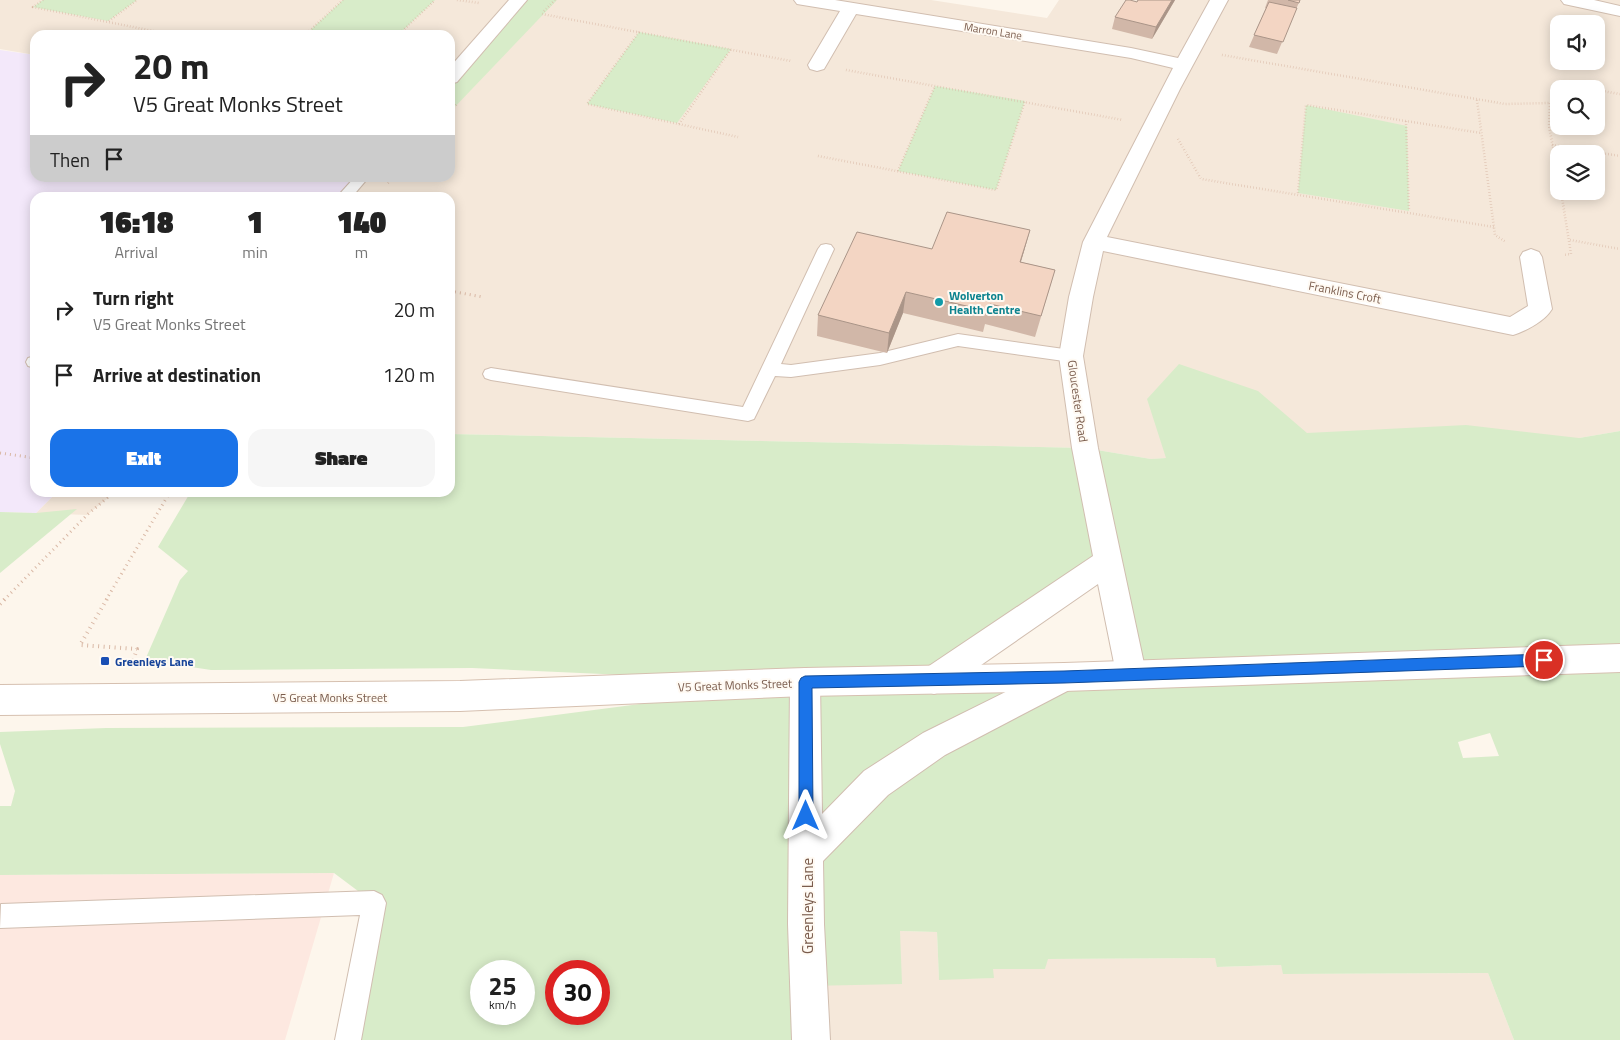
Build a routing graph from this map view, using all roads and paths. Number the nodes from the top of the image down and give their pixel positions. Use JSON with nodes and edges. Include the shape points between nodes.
{"nodes":[{"id":1,"x":43,"y":0,"type":"edge"},
{"id":2,"x":137,"y":0,"type":"edge"},
{"id":3,"x":343,"y":0,"type":"edge"},
{"id":4,"x":435,"y":0,"type":"edge"},
{"id":5,"x":803,"y":0,"type":"edge"},
{"id":6,"x":1219,"y":0,"type":"edge"},
{"id":7,"x":1570,"y":0,"type":"edge"},
{"id":8,"x":514,"y":4,"type":"edge"},
{"id":9,"x":851,"y":8,"type":"junction"},
{"id":10,"x":1620,"y":12,"type":"edge"},
{"id":11,"x":108,"y":21,"type":"junction"},
{"id":12,"x":150,"y":30,"type":"edge"},
{"id":13,"x":310,"y":30,"type":"edge"},
{"id":14,"x":403,"y":30,"type":"edge"},
{"id":15,"x":639,"y":32,"type":"junction"},
{"id":16,"x":732,"y":49,"type":"junction"},
{"id":17,"x":817,"y":65,"type":"junction"},
{"id":18,"x":1183,"y":65,"type":"junction"},
{"id":19,"x":455,"y":72,"type":"edge"},
{"id":20,"x":935,"y":86,"type":"junction"},
{"id":21,"x":1605,"y":92,"type":"edge"},
{"id":22,"x":1620,"y":94,"type":"edge"},
{"id":23,"x":1477,"y":100,"type":"dead end"},
{"id":24,"x":1025,"y":101,"type":"junction"},
{"id":25,"x":1550,"y":103,"type":"dead end"},
{"id":26,"x":1406,"y":121,"type":"junction"},
{"id":27,"x":679,"y":124,"type":"junction"},
{"id":28,"x":1152,"y":126,"type":"junction"},
{"id":29,"x":1550,"y":132,"type":"edge"},
{"id":30,"x":1481,"y":134,"type":"junction"},
{"id":31,"x":1550,"y":135,"type":"edge"},
{"id":32,"x":738,"y":137,"type":"dead end"},
{"id":33,"x":1552,"y":145,"type":"edge"},
{"id":34,"x":1605,"y":154,"type":"edge"},
{"id":35,"x":818,"y":156,"type":"dead end"},
{"id":36,"x":1620,"y":156,"type":"edge"},
{"id":37,"x":898,"y":171,"type":"junction"},
{"id":38,"x":357,"y":182,"type":"edge"},
{"id":39,"x":348,"y":192,"type":"edge"},
{"id":40,"x":1298,"y":193,"type":"dead end"},
{"id":41,"x":1563,"y":200,"type":"edge"},
{"id":42,"x":1409,"y":212,"type":"dead end"},
{"id":43,"x":1494,"y":227,"type":"junction"},
{"id":44,"x":1570,"y":240,"type":"junction"},
{"id":45,"x":1094,"y":242,"type":"junction"},
{"id":46,"x":826,"y":249,"type":"dead end"},
{"id":47,"x":1620,"y":249,"type":"edge"},
{"id":48,"x":1530,"y":257,"type":"junction"},
{"id":49,"x":455,"y":291,"type":"edge"},
{"id":50,"x":483,"y":297,"type":"dead end"},
{"id":51,"x":1071,"y":356,"type":"junction"},
{"id":52,"x":770,"y":369,"type":"junction"},
{"id":53,"x":491,"y":374,"type":"dead end"},
{"id":54,"x":0,"y":453,"type":"edge"},
{"id":55,"x":30,"y":457,"type":"edge"},
{"id":56,"x":108,"y":497,"type":"edge"},
{"id":57,"x":167,"y":497,"type":"edge"},
{"id":58,"x":1107,"y":562,"type":"junction"},
{"id":59,"x":0,"y":604,"type":"edge"},
{"id":60,"x":1620,"y":658,"type":"edge"},
{"id":61,"x":1131,"y":673,"type":"junction"},
{"id":62,"x":1064,"y":677,"type":"junction"},
{"id":63,"x":934,"y":680,"type":"junction"},
{"id":64,"x":805,"y":682,"type":"junction"},
{"id":65,"x":120,"y":698,"type":"junction"},
{"id":66,"x":4,"y":700,"type":"edge"},
{"id":67,"x":806,"y":854,"type":"junction"},
{"id":68,"x":1,"y":916,"type":"dead end"},
{"id":69,"x":348,"y":1040,"type":"edge"},
{"id":70,"x":811,"y":1040,"type":"edge"}],
"edges":[{"from":1,"to":11,"type":"path","via":[[33,7]]},
{"from":2,"to":11,"type":"path"},
{"from":3,"to":13,"type":"path"},
{"from":4,"to":14,"type":"path"},
{"from":5,"to":9,"type":"street","name":"Marron Lane"},
{"from":6,"to":18,"type":"street","name":"Gloucester Road"},
{"from":7,"to":10,"type":"street"},
{"from":8,"to":15,"type":"path"},
{"from":8,"to":19,"type":"street"},
{"from":9,"to":17,"type":"street"},
{"from":9,"to":18,"type":"street","name":"Marron Lane","via":[[1131,53]]},
{"from":11,"to":12,"type":"path"},
{"from":15,"to":16,"type":"path"},
{"from":15,"to":27,"type":"path","via":[[587,104]]},
{"from":16,"to":17,"type":"path"},
{"from":16,"to":27,"type":"path"},
{"from":17,"to":20,"type":"path"},
{"from":18,"to":28,"type":"street","name":"Gloucester Road"},
{"from":20,"to":24,"type":"path"},
{"from":20,"to":37,"type":"path"},
{"from":21,"to":22,"type":"path"},
{"from":23,"to":30,"type":"path"},
{"from":24,"to":28,"type":"path"},
{"from":24,"to":37,"type":"path","via":[[996,190]]},
{"from":25,"to":29,"type":"path"},
{"from":26,"to":30,"type":"path"},
{"from":26,"to":40,"type":"path","via":[[1306,105]]},
{"from":26,"to":42,"type":"path"},
{"from":27,"to":32,"type":"path"},
{"from":28,"to":43,"type":"path","via":[[1172,129],[1201,179]]},
{"from":28,"to":45,"type":"street","name":"Gloucester Road"},
{"from":30,"to":43,"type":"path"},
{"from":31,"to":33,"type":"path"},
{"from":34,"to":36,"type":"path"},
{"from":35,"to":37,"type":"path"},
{"from":38,"to":39,"type":"lane"},
{"from":41,"to":44,"type":"path"},
{"from":43,"to":48,"type":"path","via":[[1495,235]]},
{"from":44,"to":47,"type":"path"},
{"from":44,"to":48,"type":"path","via":[[1571,254]]},
{"from":45,"to":48,"type":"street","name":"Franklins Croft","via":[[1512,326],[1540,309]]},
{"from":45,"to":51,"type":"street","name":"Gloucester Road"},
{"from":46,"to":52,"type":"lane"},
{"from":49,"to":50,"type":"path"},
{"from":51,"to":52,"type":"lane","via":[[958,340],[880,359],[791,371]]},
{"from":51,"to":58,"type":"street","name":"Gloucester Road"},
{"from":52,"to":53,"type":"lane","via":[[748,414]]},
{"from":54,"to":55,"type":"path"},
{"from":56,"to":59,"type":"path"},
{"from":57,"to":65,"type":"path","via":[[80,645],[137,649]]},
{"from":58,"to":61,"type":"street","name":"Gloucester Road"},
{"from":58,"to":63,"type":"street"},
{"from":60,"to":61,"type":"street","name":"V5 Great Monks Street"},
{"from":61,"to":62,"type":"street","name":"V5 Great Monks Street"},
{"from":62,"to":63,"type":"street","name":"V5 Great Monks Street"},
{"from":62,"to":67,"type":"street","via":[[934,744],[876,783]]},
{"from":63,"to":64,"type":"street","name":"V5 Great Monks Street"},
{"from":64,"to":65,"type":"street","name":"V5 Great Monks Street","via":[[460,696]]},
{"from":64,"to":67,"type":"street","name":"Greenleys Lane"},
{"from":65,"to":66,"type":"street","name":"V5 Great Monks Street"},
{"from":67,"to":70,"type":"street","name":"Greenleys Lane"},
{"from":68,"to":69,"type":"lane","via":[[374,903]]}]}
